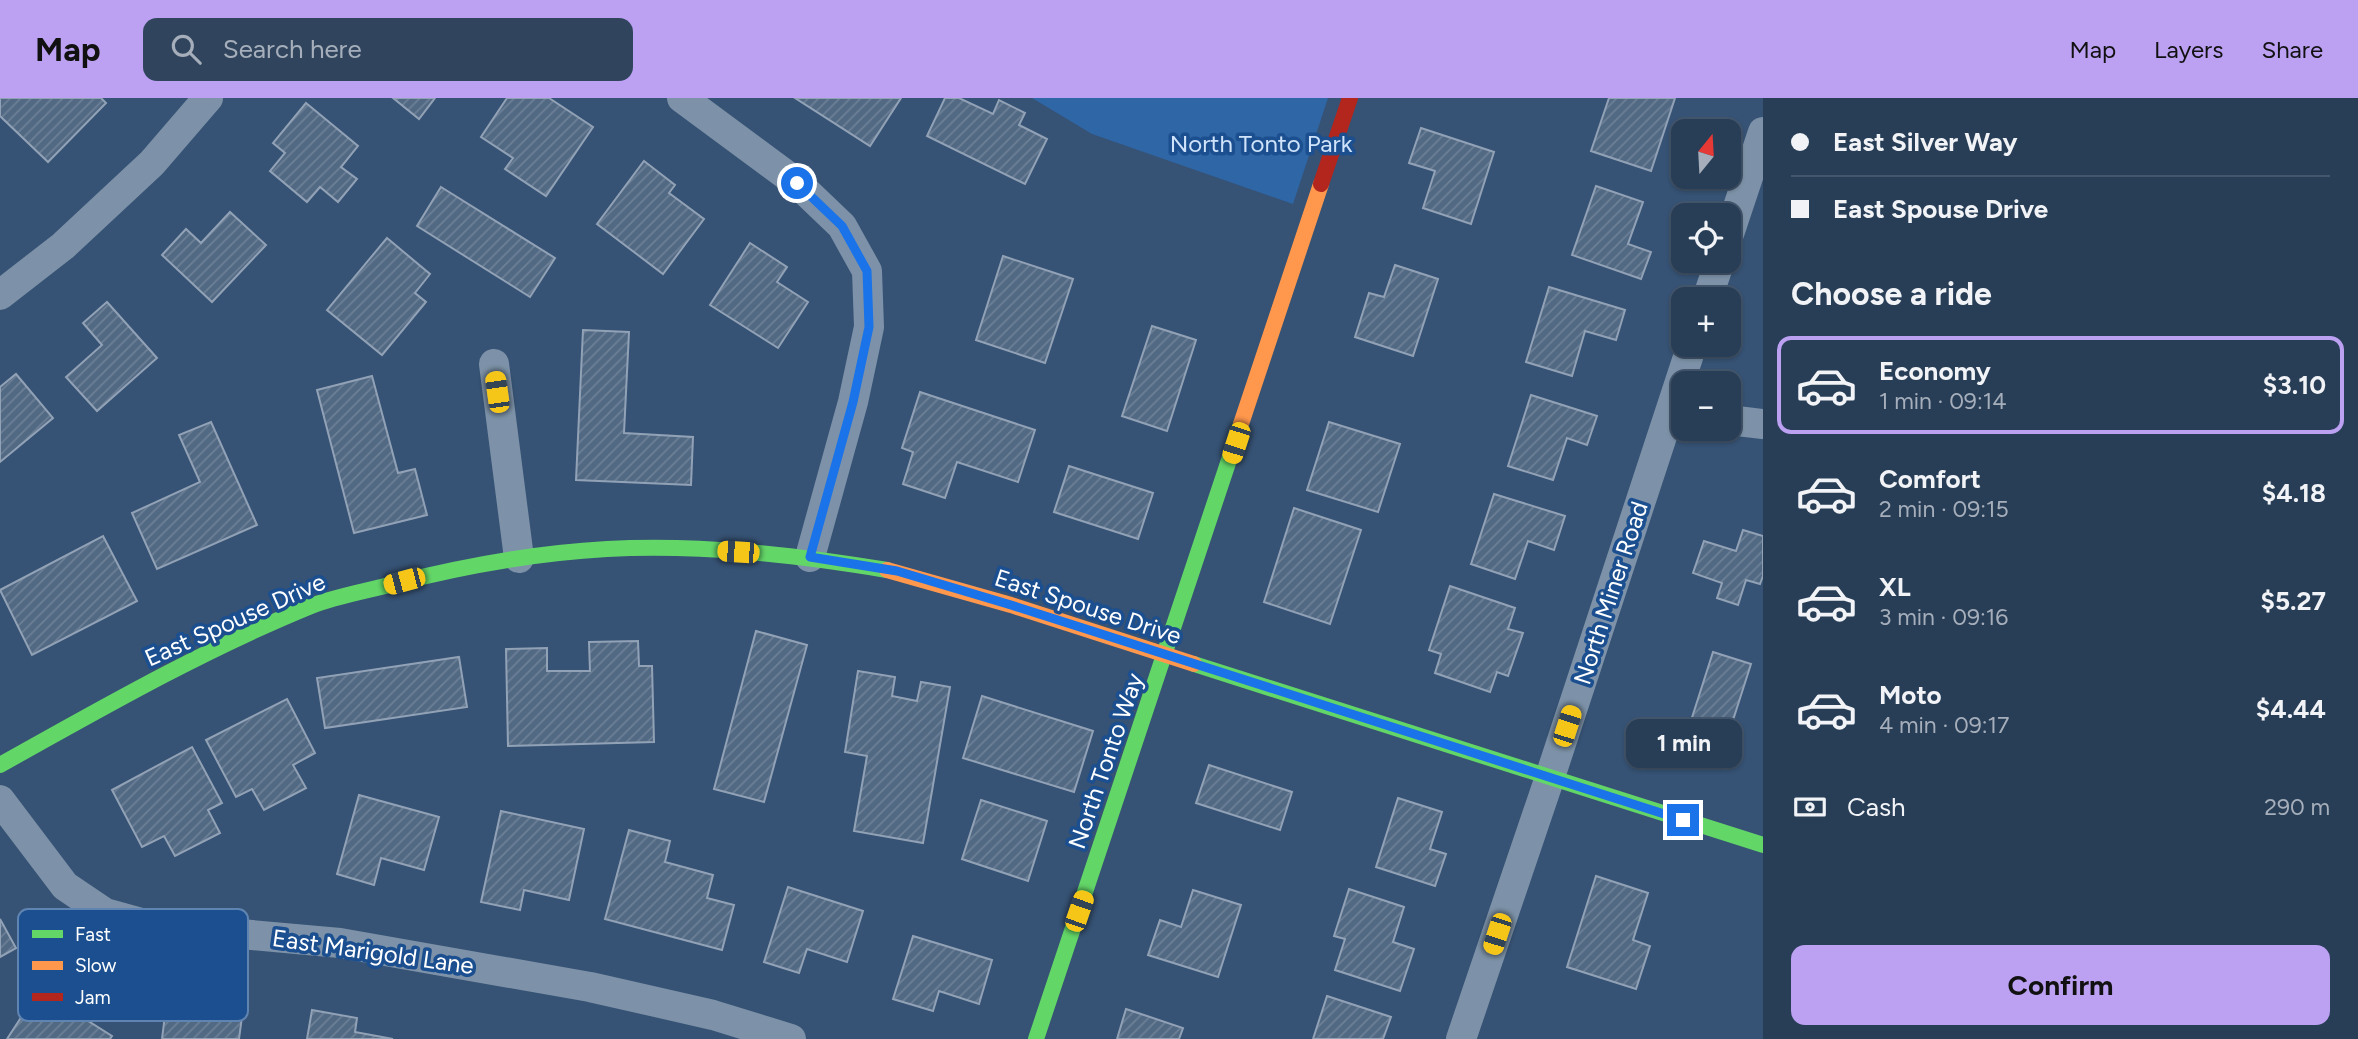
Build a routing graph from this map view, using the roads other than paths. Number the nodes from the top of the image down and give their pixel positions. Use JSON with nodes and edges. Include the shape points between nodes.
{"nodes":[{"id":1,"x":208,"y":98,"type":"edge"},
{"id":2,"x":1350,"y":98,"type":"edge"},
{"id":3,"x":692,"y":101,"type":"edge"},
{"id":4,"x":1763,"y":132,"type":"edge"},
{"id":5,"x":1739,"y":203,"type":"edge"},
{"id":6,"x":0,"y":295,"type":"edge"},
{"id":7,"x":494,"y":364,"type":"dead end"},
{"id":8,"x":1741,"y":421,"type":"edge"},
{"id":9,"x":1763,"y":424,"type":"edge"},
{"id":10,"x":1671,"y":428,"type":"edge"},
{"id":11,"x":810,"y":557,"type":"junction"},
{"id":12,"x":519,"y":558,"type":"junction"},
{"id":13,"x":1166,"y":656,"type":"junction"},
{"id":14,"x":0,"y":765,"type":"edge"},
{"id":15,"x":1550,"y":778,"type":"junction"},
{"id":16,"x":0,"y":800,"type":"edge"},
{"id":17,"x":1763,"y":845,"type":"edge"},
{"id":18,"x":99,"y":909,"type":"edge"},
{"id":19,"x":248,"y":935,"type":"edge"},
{"id":20,"x":791,"y":1039,"type":"edge"},
{"id":21,"x":1036,"y":1039,"type":"edge"},
{"id":22,"x":1461,"y":1039,"type":"edge"}],
"edges":[{"from":1,"to":6,"type":"street","via":[[152,163],[63,246]]},
{"from":2,"to":13,"type":"main road","name":"North Tonto Way"},
{"from":3,"to":11,"type":"street","via":[[797,183],[842,226],[867,271],[869,327]]},
{"from":4,"to":5,"type":"street"},
{"from":7,"to":12,"type":"street"},
{"from":8,"to":9,"type":"street"},
{"from":10,"to":15,"type":"street","name":"North Miner Road"},
{"from":11,"to":12,"type":"main road","name":"East Spouse Drive","via":[[608,549]]},
{"from":11,"to":13,"type":"main road","name":"East Spouse Drive","via":[[897,571]]},
{"from":12,"to":14,"type":"main road","name":"East Spouse Drive","via":[[427,575],[314,605],[175,668]]},
{"from":13,"to":15,"type":"main road","name":"East Spouse Drive"},
{"from":13,"to":21,"type":"main road","name":"North Tonto Way"},
{"from":15,"to":17,"type":"main road","name":"East Spouse Drive"},
{"from":15,"to":22,"type":"street","name":"North Miner Road"},
{"from":16,"to":18,"type":"street","name":"East Marigold Lane","via":[[65,886]]},
{"from":19,"to":20,"type":"street","name":"East Marigold Lane","via":[[341,943],[590,987],[713,1015]]}]}
